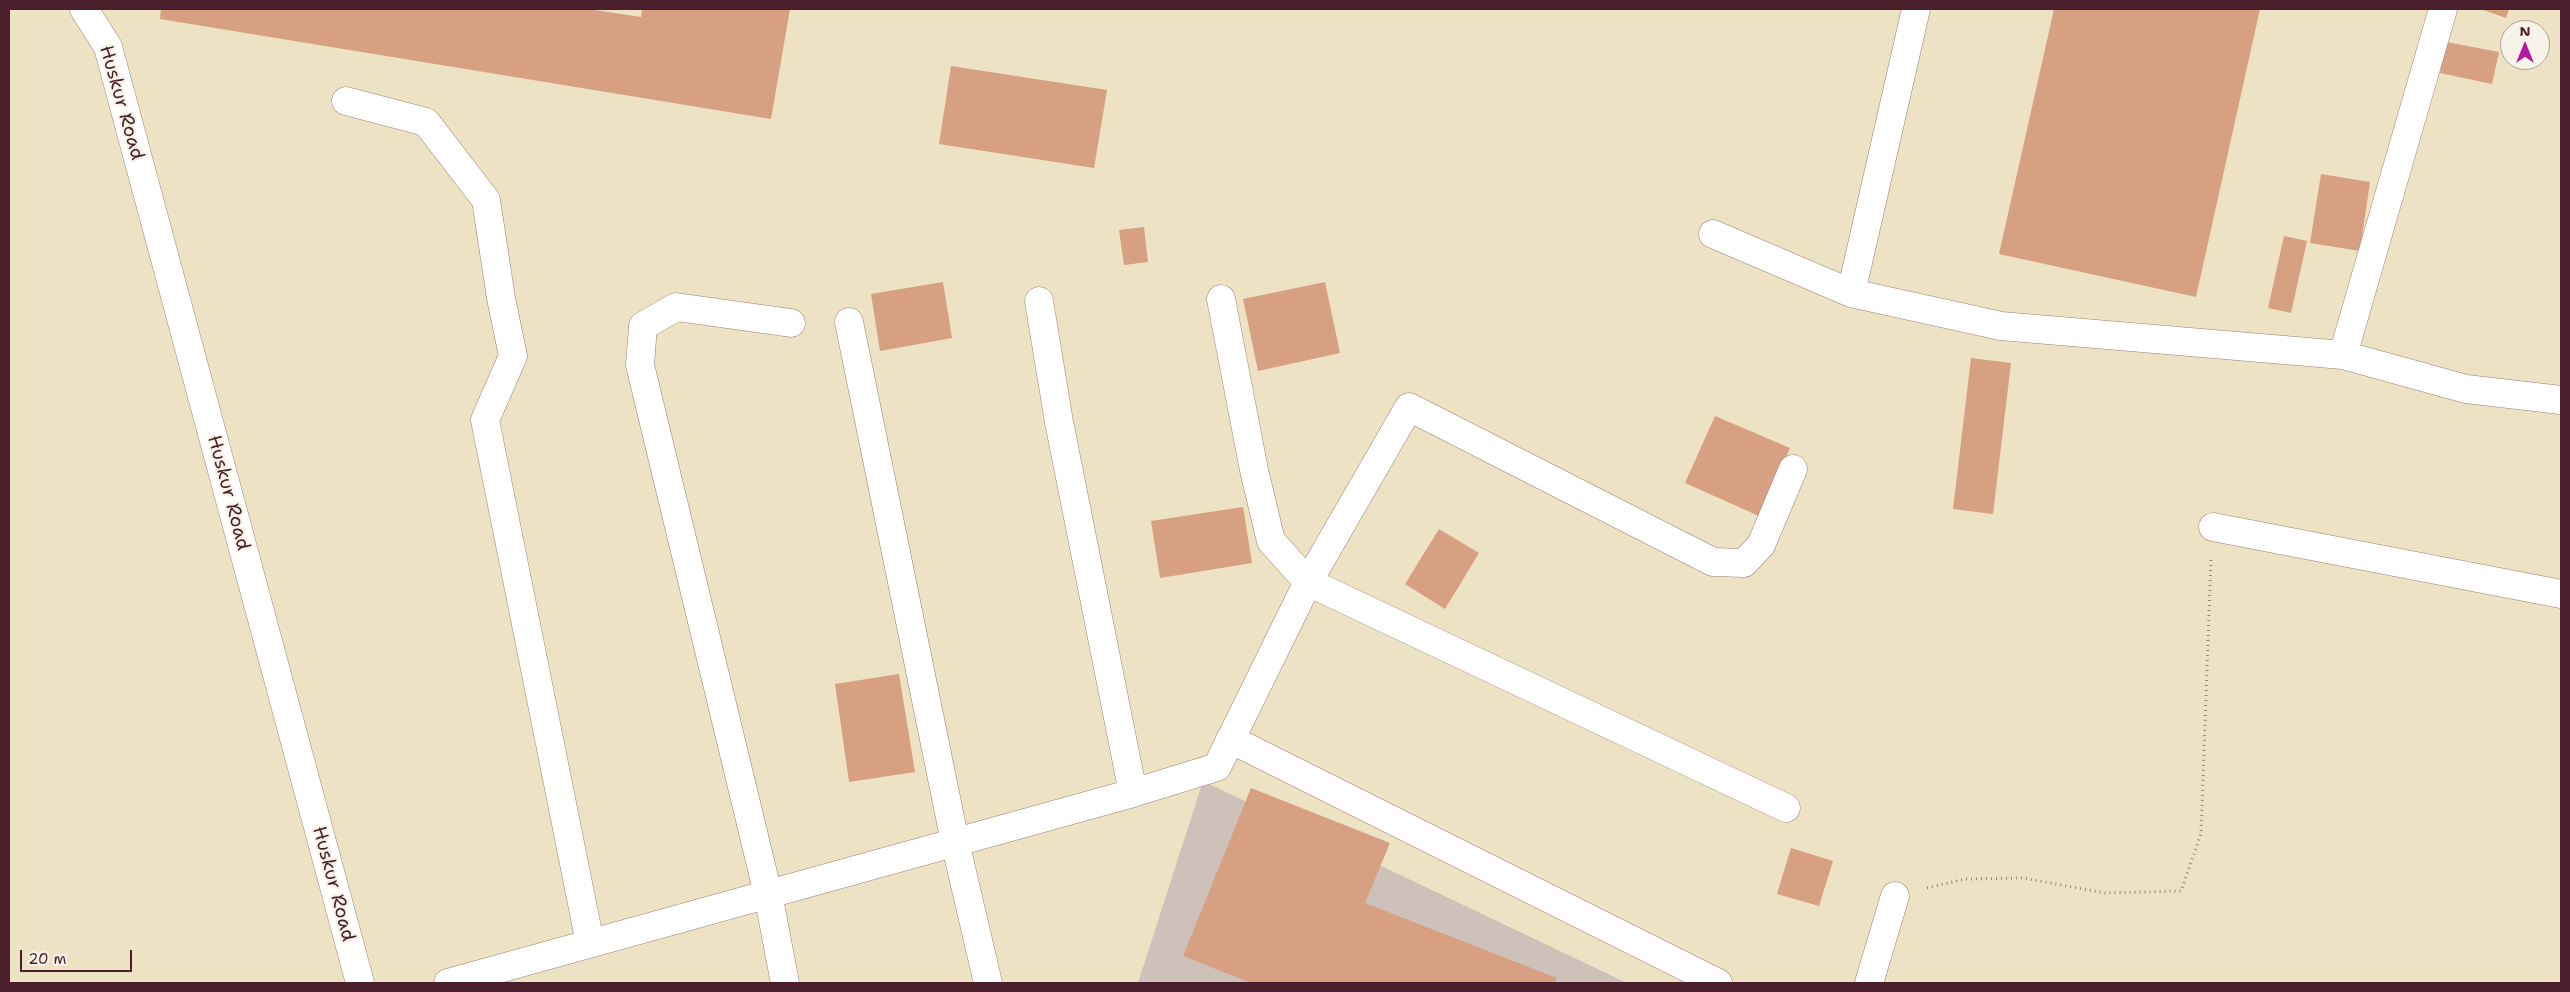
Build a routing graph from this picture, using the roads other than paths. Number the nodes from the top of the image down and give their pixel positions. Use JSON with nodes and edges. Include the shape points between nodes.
{"nodes":[{"id":1,"x":84,"y":9,"type":"edge"},
{"id":2,"x":1916,"y":9,"type":"edge"},
{"id":3,"x":2443,"y":9,"type":"edge"},
{"id":4,"x":346,"y":101,"type":"dead end"},
{"id":5,"x":1713,"y":234,"type":"dead end"},
{"id":6,"x":1850,"y":294,"type":"junction"},
{"id":7,"x":1221,"y":299,"type":"dead end"},
{"id":8,"x":1039,"y":301,"type":"dead end"},
{"id":9,"x":849,"y":322,"type":"dead end"},
{"id":10,"x":791,"y":323,"type":"dead end"},
{"id":11,"x":2343,"y":355,"type":"junction"},
{"id":12,"x":2561,"y":400,"type":"edge"},
{"id":13,"x":1793,"y":470,"type":"dead end"},
{"id":14,"x":2213,"y":527,"type":"road end"},
{"id":15,"x":1308,"y":582,"type":"junction"},
{"id":16,"x":2561,"y":594,"type":"edge"},
{"id":17,"x":1230,"y":739,"type":"junction"},
{"id":18,"x":1134,"y":793,"type":"junction"},
{"id":19,"x":1786,"y":808,"type":"dead end"},
{"id":20,"x":955,"y":842,"type":"junction"},
{"id":21,"x":768,"y":894,"type":"junction"},
{"id":22,"x":1895,"y":896,"type":"road end"},
{"id":23,"x":590,"y":943,"type":"junction"},
{"id":24,"x":360,"y":983,"type":"edge"},
{"id":25,"x":448,"y":983,"type":"edge"},
{"id":26,"x":785,"y":983,"type":"edge"},
{"id":27,"x":988,"y":983,"type":"edge"},
{"id":28,"x":1718,"y":983,"type":"edge"},
{"id":29,"x":1869,"y":983,"type":"edge"}],
"edges":[{"from":1,"to":24,"type":"street","name":"Huskur Road","via":[[108,46]]},
{"from":2,"to":6,"type":"street"},
{"from":3,"to":11,"type":"street"},
{"from":4,"to":23,"type":"street","via":[[426,122],[486,200],[513,356],[485,420]]},
{"from":5,"to":6,"type":"street"},
{"from":6,"to":11,"type":"street","via":[[2001,326]]},
{"from":7,"to":15,"type":"street","via":[[1271,541]]},
{"from":8,"to":18,"type":"street","via":[[1059,422]]},
{"from":9,"to":20,"type":"street"},
{"from":10,"to":21,"type":"street","via":[[676,306],[643,326],[640,365]]},
{"from":11,"to":12,"type":"street","via":[[2466,389]]},
{"from":13,"to":15,"type":"street","via":[[1761,545],[1744,563],[1713,562],[1409,407]]},
{"from":14,"to":16,"type":"street"},
{"from":15,"to":17,"type":"street"},
{"from":15,"to":19,"type":"street"},
{"from":17,"to":18,"type":"street","via":[[1217,767]]},
{"from":17,"to":28,"type":"street"},
{"from":18,"to":20,"type":"street"},
{"from":20,"to":21,"type":"street"},
{"from":20,"to":27,"type":"street"},
{"from":21,"to":23,"type":"street"},
{"from":21,"to":26,"type":"street"},
{"from":22,"to":29,"type":"street"},
{"from":23,"to":25,"type":"street"}]}
